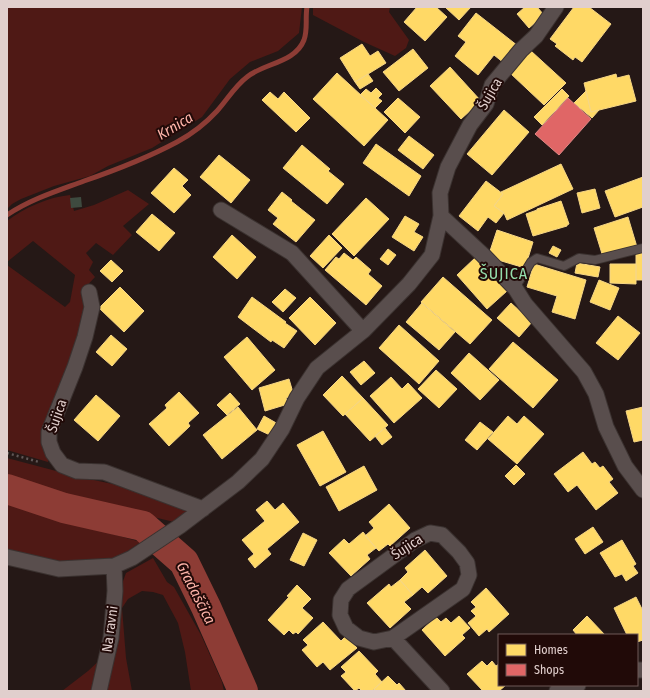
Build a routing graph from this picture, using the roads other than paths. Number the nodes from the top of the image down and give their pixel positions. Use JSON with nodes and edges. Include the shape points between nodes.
{"nodes":[{"id":1,"x":556,"y":7,"type":"edge"},
{"id":2,"x":221,"y":210,"type":"dead end"},
{"id":3,"x":441,"y":216,"type":"junction"},
{"id":4,"x":643,"y":248,"type":"edge"},
{"id":5,"x":515,"y":288,"type":"junction"},
{"id":6,"x":90,"y":292,"type":"dead end"},
{"id":7,"x":363,"y":331,"type":"junction"},
{"id":8,"x":643,"y":490,"type":"edge"},
{"id":9,"x":203,"y":509,"type":"junction"},
{"id":10,"x":7,"y":557,"type":"edge"},
{"id":11,"x":114,"y":566,"type":"junction"},
{"id":12,"x":393,"y":638,"type":"junction"},
{"id":13,"x":574,"y":686,"type":"edge"},
{"id":14,"x":99,"y":691,"type":"edge"},
{"id":15,"x":442,"y":691,"type":"edge"},
{"id":16,"x":557,"y":691,"type":"edge"}],
"edges":[{"from":1,"to":3,"type":"street","name":"Šujica","via":[[536,36],[492,85],[486,104],[470,125],[448,167],[440,193]]},
{"from":2,"to":7,"type":"street","via":[[292,253]]},
{"from":3,"to":5,"type":"street"},
{"from":3,"to":7,"type":"street","name":"Šujica","via":[[432,255],[409,284]]},
{"from":4,"to":5,"type":"lane","via":[[595,260],[579,258],[564,266],[537,258],[531,262]]},
{"from":5,"to":8,"type":"street","via":[[525,304],[584,372],[596,394],[606,427],[625,466]]},
{"from":6,"to":9,"type":"street","name":"Šujica","via":[[92,308],[85,337],[49,432],[53,453],[62,465],[77,471],[104,472]]},
{"from":7,"to":9,"type":"street","name":"Šujica","via":[[317,368],[262,459],[238,482]]},
{"from":9,"to":11,"type":"street","name":"Šujica","via":[[132,558]]},
{"from":10,"to":11,"type":"street","via":[[60,569]]},
{"from":11,"to":14,"type":"street","name":"Na ravni","via":[[115,591],[111,638]]},
{"from":12,"to":12,"type":"street","name":"Šujica","via":[[374,642],[359,638],[346,628],[340,615],[341,600],[348,589],[416,540],[430,533],[442,535],[467,563],[469,575],[463,589]]},
{"from":12,"to":15,"type":"street"},
{"from":13,"to":16,"type":"street"}]}
